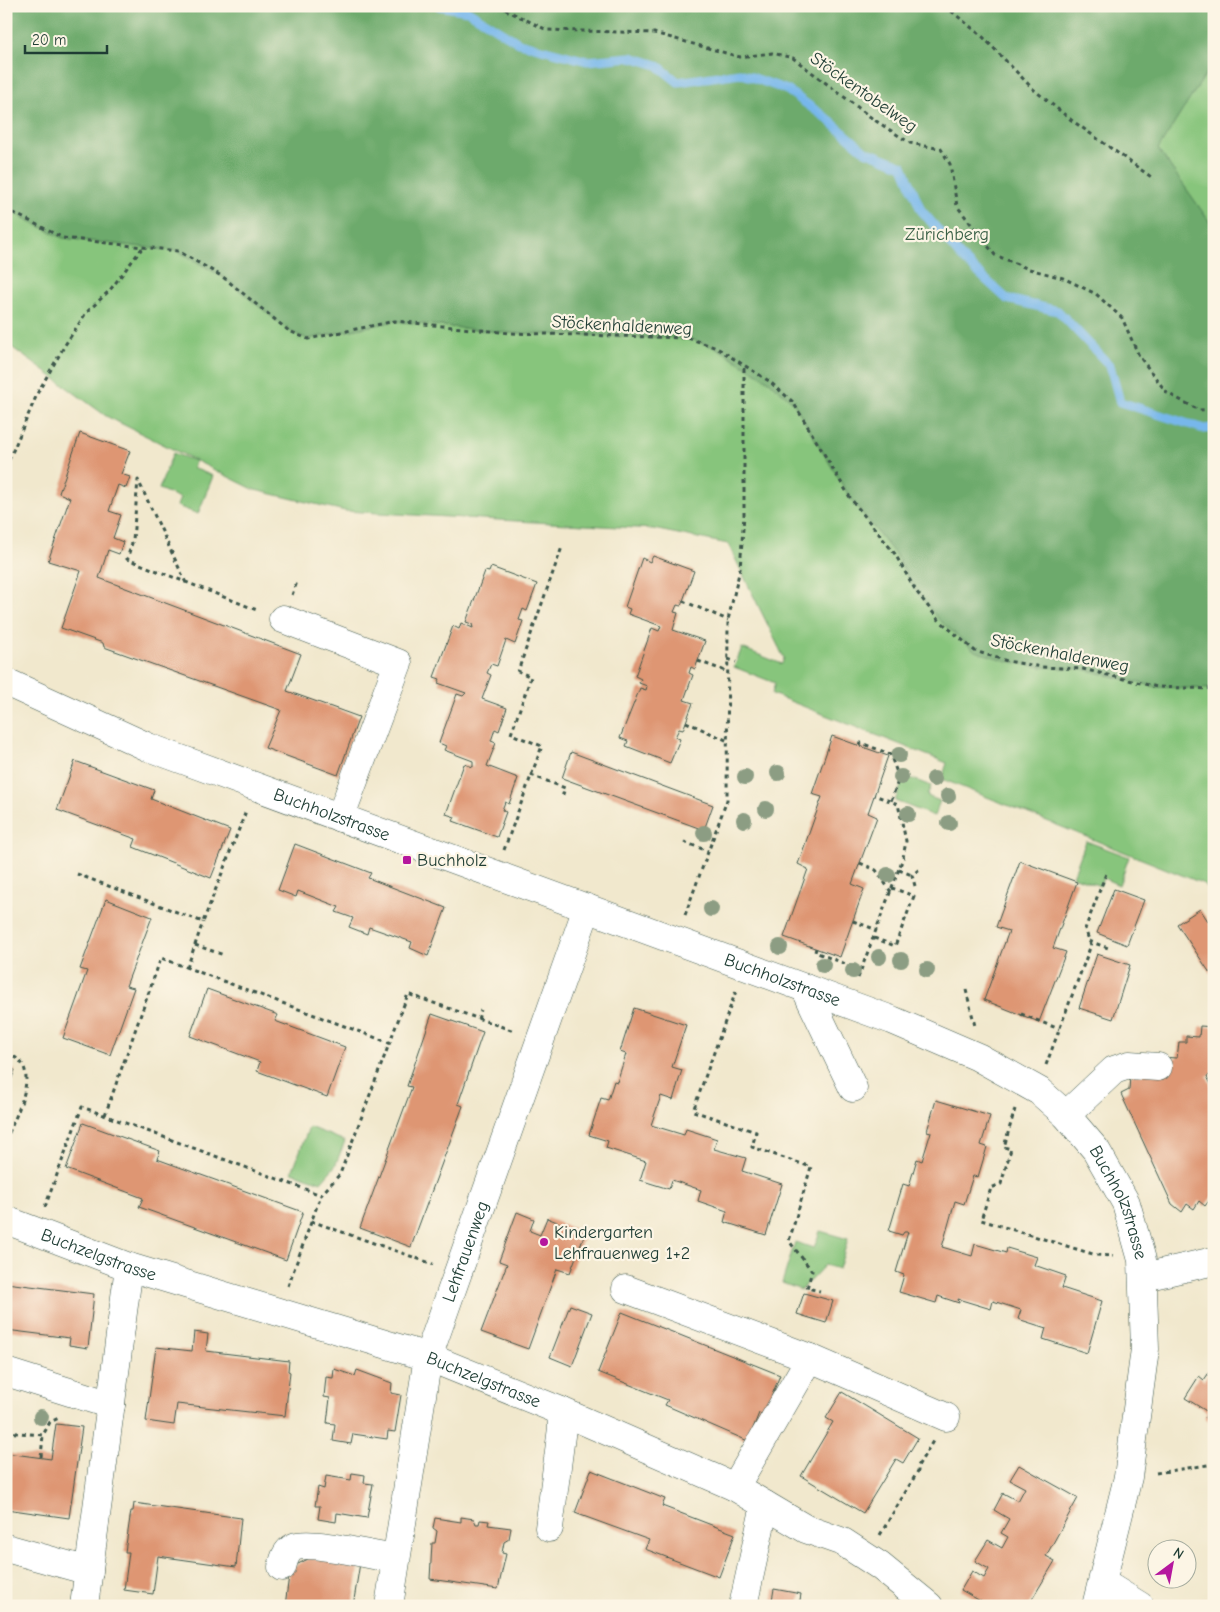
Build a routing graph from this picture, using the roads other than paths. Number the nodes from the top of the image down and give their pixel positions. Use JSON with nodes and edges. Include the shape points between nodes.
{"nodes":[{"id":1,"x":283,"y":620,"type":"road end"},
{"id":2,"x":6,"y":682,"type":"edge"},
{"id":3,"x":340,"y":818,"type":"junction"},
{"id":4,"x":587,"y":908,"type":"junction"},
{"id":5,"x":804,"y":988,"type":"junction"},
{"id":6,"x":1158,"y":1067,"type":"dead end"},
{"id":7,"x":853,"y":1088,"type":"dead end"},
{"id":8,"x":1066,"y":1115,"type":"junction"},
{"id":9,"x":6,"y":1220,"type":"edge"},
{"id":10,"x":1214,"y":1261,"type":"edge"},
{"id":11,"x":129,"y":1267,"type":"junction"},
{"id":12,"x":1144,"y":1277,"type":"junction"},
{"id":13,"x":626,"y":1289,"type":"dead end"},
{"id":14,"x":428,"y":1357,"type":"junction"},
{"id":15,"x":810,"y":1358,"type":"junction"},
{"id":16,"x":6,"y":1372,"type":"edge"},
{"id":17,"x":111,"y":1405,"type":"junction"},
{"id":18,"x":562,"y":1411,"type":"junction"},
{"id":19,"x":946,"y":1417,"type":"road end"},
{"id":20,"x":735,"y":1487,"type":"junction"},
{"id":21,"x":765,"y":1505,"type":"junction"},
{"id":22,"x":549,"y":1528,"type":"dead end"},
{"id":23,"x":6,"y":1548,"type":"edge"},
{"id":24,"x":395,"y":1559,"type":"junction"},
{"id":25,"x":282,"y":1566,"type":"dead end"},
{"id":26,"x":89,"y":1571,"type":"junction"},
{"id":27,"x":1099,"y":1595,"type":"edge"},
{"id":28,"x":84,"y":1606,"type":"edge"},
{"id":29,"x":388,"y":1606,"type":"edge"},
{"id":30,"x":742,"y":1606,"type":"edge"},
{"id":31,"x":929,"y":1606,"type":"edge"},
{"id":32,"x":1140,"y":1606,"type":"edge"}],
"edges":[{"from":1,"to":3,"type":"street","via":[[398,664]]},
{"from":2,"to":3,"type":"street","name":"Buchholzstrasse","via":[[148,747]]},
{"from":3,"to":4,"type":"street","name":"Buchholzstrasse"},
{"from":4,"to":5,"type":"street","name":"Buchholzstrasse"},
{"from":4,"to":14,"type":"street","name":"Lehfrauenweg"},
{"from":5,"to":7,"type":"street"},
{"from":5,"to":8,"type":"street","name":"Buchholzstrasse","via":[[892,1020],[978,1057],[1039,1091]]},
{"from":6,"to":8,"type":"street","via":[[1129,1065],[1114,1070]]},
{"from":8,"to":12,"type":"street","name":"Buchholzstrasse","via":[[1096,1150],[1126,1203]]},
{"from":9,"to":11,"type":"street","name":"Buchzelgstrasse"},
{"from":10,"to":12,"type":"street"},
{"from":11,"to":14,"type":"street","name":"Buchzelgstrasse"},
{"from":11,"to":17,"type":"street"},
{"from":12,"to":27,"type":"street","name":"Buchholzstrasse","via":[[1146,1349],[1130,1463]]},
{"from":13,"to":15,"type":"street"},
{"from":14,"to":18,"type":"street","name":"Buchzelgstrasse"},
{"from":14,"to":24,"type":"street","name":"Lehfrauenweg"},
{"from":15,"to":19,"type":"street"},
{"from":15,"to":20,"type":"street"},
{"from":16,"to":17,"type":"street"},
{"from":17,"to":26,"type":"street"},
{"from":18,"to":20,"type":"street","name":"Buchzelgstrasse"},
{"from":18,"to":22,"type":"street"},
{"from":20,"to":21,"type":"street","name":"Buchzelgstrasse"},
{"from":21,"to":30,"type":"street"},
{"from":21,"to":31,"type":"street","name":"Buchzelgstrasse","via":[[806,1529],[842,1542],[867,1557]]},
{"from":23,"to":26,"type":"street"},
{"from":24,"to":25,"type":"street","via":[[308,1545],[293,1548],[284,1557]]},
{"from":24,"to":29,"type":"street","name":"Lehfrauenweg"},
{"from":26,"to":28,"type":"street"},
{"from":27,"to":32,"type":"street"}]}
